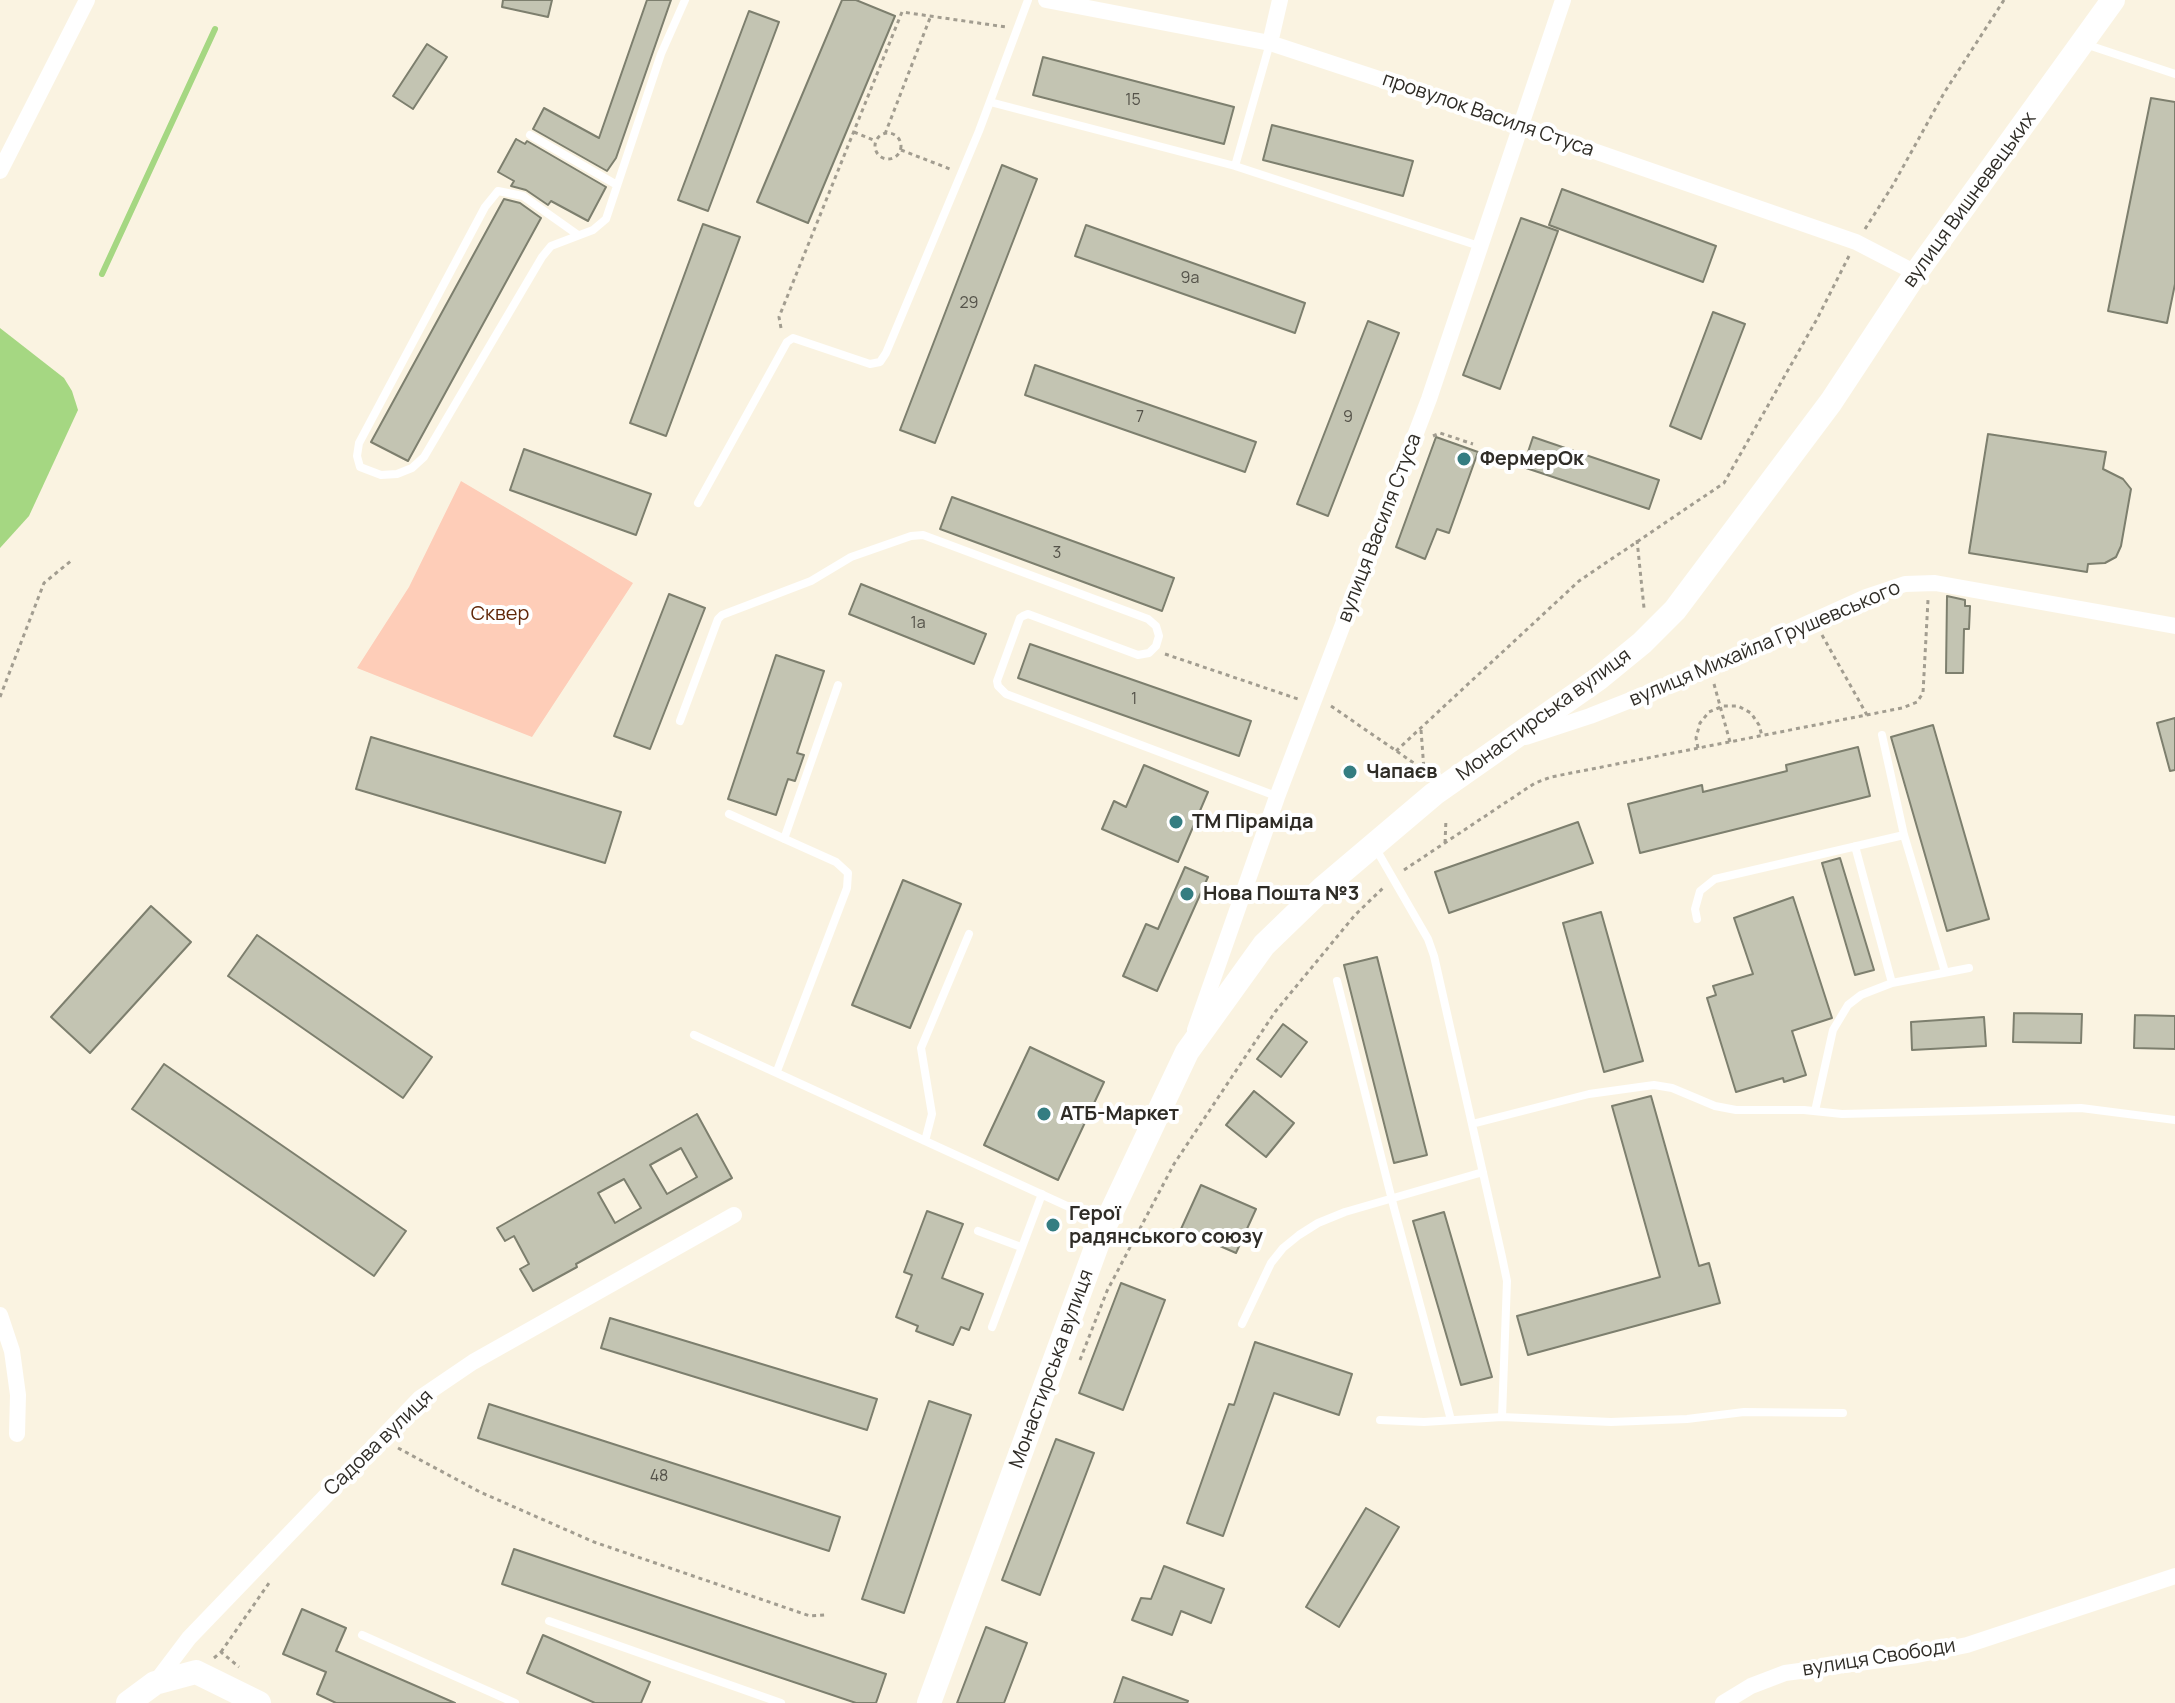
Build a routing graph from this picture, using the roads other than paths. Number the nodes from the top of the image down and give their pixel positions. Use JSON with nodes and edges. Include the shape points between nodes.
{"nodes":[{"id":1,"x":87,"y":0,"type":"edge"},
{"id":2,"x":685,"y":0,"type":"edge"},
{"id":3,"x":1028,"y":0,"type":"edge"},
{"id":4,"x":1046,"y":0,"type":"edge"},
{"id":5,"x":1280,"y":0,"type":"edge"},
{"id":6,"x":1563,"y":0,"type":"edge"},
{"id":7,"x":2113,"y":0,"type":"edge"},
{"id":8,"x":1270,"y":43,"type":"junction"},
{"id":9,"x":2083,"y":43,"type":"junction"},
{"id":10,"x":2175,"y":74,"type":"edge"},
{"id":11,"x":990,"y":102,"type":"junction"},
{"id":12,"x":1519,"y":125,"type":"junction"},
{"id":13,"x":530,"y":135,"type":"dead end"},
{"id":14,"x":1235,"y":166,"type":"junction"},
{"id":15,"x":0,"y":171,"type":"edge"},
{"id":16,"x":617,"y":185,"type":"junction"},
{"id":17,"x":578,"y":235,"type":"junction"},
{"id":18,"x":1479,"y":246,"type":"junction"},
{"id":19,"x":1916,"y":273,"type":"junction"},
{"id":20,"x":1831,"y":402,"type":"joint"},
{"id":21,"x":698,"y":503,"type":"dead end"},
{"id":22,"x":2175,"y":626,"type":"edge"},
{"id":23,"x":838,"y":685,"type":"dead end"},
{"id":24,"x":680,"y":721,"type":"dead end"},
{"id":25,"x":1882,"y":735,"type":"dead end"},
{"id":26,"x":1502,"y":744,"type":"junction"},
{"id":27,"x":1277,"y":797,"type":"junction"},
{"id":28,"x":729,"y":814,"type":"dead end"},
{"id":29,"x":1904,"y":835,"type":"junction"},
{"id":30,"x":784,"y":839,"type":"junction"},
{"id":31,"x":1372,"y":843,"type":"junction"},
{"id":32,"x":1855,"y":846,"type":"junction"},
{"id":33,"x":1697,"y":919,"type":"dead end"},
{"id":34,"x":969,"y":934,"type":"dead end"},
{"id":35,"x":1969,"y":968,"type":"dead end"},
{"id":36,"x":1945,"y":972,"type":"junction"},
{"id":37,"x":1337,"y":981,"type":"dead end"},
{"id":38,"x":1892,"y":983,"type":"junction"},
{"id":39,"x":694,"y":1035,"type":"dead end"},
{"id":40,"x":1187,"y":1052,"type":"junction"},
{"id":41,"x":777,"y":1071,"type":"junction"},
{"id":42,"x":1815,"y":1111,"type":"junction"},
{"id":43,"x":2175,"y":1120,"type":"edge"},
{"id":44,"x":1472,"y":1124,"type":"junction"},
{"id":45,"x":925,"y":1141,"type":"junction"},
{"id":46,"x":1483,"y":1172,"type":"junction"},
{"id":47,"x":1042,"y":1194,"type":"junction"},
{"id":48,"x":1391,"y":1199,"type":"junction"},
{"id":49,"x":734,"y":1215,"type":"dead end"},
{"id":50,"x":1105,"y":1223,"type":"junction"},
{"id":51,"x":978,"y":1231,"type":"dead end"},
{"id":52,"x":1021,"y":1247,"type":"junction"},
{"id":53,"x":0,"y":1315,"type":"edge"},
{"id":54,"x":1242,"y":1324,"type":"dead end"},
{"id":55,"x":992,"y":1327,"type":"dead end"},
{"id":56,"x":1843,"y":1413,"type":"dead end"},
{"id":57,"x":1502,"y":1417,"type":"junction"},
{"id":58,"x":1380,"y":1420,"type":"dead end"},
{"id":59,"x":1451,"y":1420,"type":"junction"},
{"id":60,"x":17,"y":1434,"type":"dead end"},
{"id":61,"x":2175,"y":1576,"type":"edge"},
{"id":62,"x":549,"y":1621,"type":"dead end"},
{"id":63,"x":362,"y":1635,"type":"dead end"},
{"id":64,"x":166,"y":1679,"type":"junction"},
{"id":65,"x":128,"y":1703,"type":"edge"},
{"id":66,"x":259,"y":1703,"type":"edge"},
{"id":67,"x":515,"y":1703,"type":"edge"},
{"id":68,"x":781,"y":1703,"type":"edge"},
{"id":69,"x":929,"y":1703,"type":"edge"},
{"id":70,"x":1723,"y":1703,"type":"edge"}],
"edges":[{"from":1,"to":15,"type":"street"},
{"from":2,"to":16,"type":"lane"},
{"from":3,"to":11,"type":"lane"},
{"from":4,"to":8,"type":"street","name":"провулок Василя Стуса"},
{"from":5,"to":8,"type":"street"},
{"from":6,"to":12,"type":"street","name":"вулиця Василя Стуса"},
{"from":7,"to":9,"type":"main road","name":"вулиця Вишневецьких"},
{"from":8,"to":12,"type":"street","name":"провулок Василя Стуса"},
{"from":8,"to":14,"type":"lane"},
{"from":9,"to":10,"type":"lane"},
{"from":9,"to":19,"type":"main road","name":"вулиця Вишневецьких"},
{"from":11,"to":14,"type":"lane"},
{"from":11,"to":21,"type":"lane","via":[[880,362],[870,364],[793,338],[787,342]]},
{"from":12,"to":18,"type":"street","name":"вулиця Василя Стуса"},
{"from":12,"to":19,"type":"street","name":"провулок Василя Стуса","via":[[1856,242]]},
{"from":13,"to":16,"type":"lane"},
{"from":14,"to":18,"type":"lane"},
{"from":16,"to":17,"type":"lane","via":[[606,219]]},
{"from":17,"to":17,"type":"lane","via":[[523,196],[498,191],[359,443],[360,467],[397,474],[424,457],[542,257],[551,246]]},
{"from":18,"to":27,"type":"street","name":"вулиця Василя Стуса","via":[[1429,399]]},
{"from":19,"to":20,"type":"main road","name":"вулиця Вишневецьких"},
{"from":20,"to":26,"type":"main road","name":"Монастирська вулиця","via":[[1675,610],[1598,679]]},
{"from":22,"to":26,"type":"street","name":"вулиця Михайла Грушевського","via":[[1928,583],[1905,584],[1590,716]]},
{"from":23,"to":30,"type":"lane"},
{"from":24,"to":27,"type":"lane","via":[[722,615],[811,581],[851,557],[923,535],[1156,626],[1159,636],[1153,650],[1134,654],[1028,614],[1020,618],[997,681],[1006,694]]},
{"from":25,"to":29,"type":"lane"},
{"from":26,"to":31,"type":"main road","name":"Монастирська вулиця"},
{"from":27,"to":40,"type":"street","name":"вулиця Василя Стуса"},
{"from":28,"to":30,"type":"lane"},
{"from":29,"to":32,"type":"lane"},
{"from":29,"to":36,"type":"lane"},
{"from":30,"to":41,"type":"lane","via":[[836,862],[849,880]]},
{"from":31,"to":40,"type":"main road","name":"Монастирська вулиця","via":[[1264,945]]},
{"from":31,"to":44,"type":"lane","via":[[1428,939]]},
{"from":32,"to":33,"type":"lane","via":[[1715,879],[1700,891]]},
{"from":32,"to":38,"type":"lane"},
{"from":34,"to":45,"type":"lane","via":[[921,1048],[932,1114]]},
{"from":35,"to":36,"type":"lane"},
{"from":36,"to":38,"type":"lane"},
{"from":37,"to":48,"type":"lane"},
{"from":38,"to":42,"type":"lane","via":[[1861,995],[1840,1015],[1825,1056]]},
{"from":39,"to":41,"type":"lane"},
{"from":40,"to":50,"type":"main road","name":"Монастирська вулиця"},
{"from":41,"to":45,"type":"lane"},
{"from":42,"to":43,"type":"lane","via":[[2081,1108]]},
{"from":42,"to":44,"type":"lane","via":[[1736,1110],[1654,1085],[1589,1094]]},
{"from":44,"to":46,"type":"lane"},
{"from":45,"to":47,"type":"lane"},
{"from":46,"to":48,"type":"lane"},
{"from":46,"to":57,"type":"lane","via":[[1507,1281]]},
{"from":47,"to":50,"type":"lane"},
{"from":47,"to":52,"type":"lane"},
{"from":48,"to":54,"type":"lane","via":[[1318,1223],[1283,1248]]},
{"from":48,"to":59,"type":"lane"},
{"from":49,"to":64,"type":"street","name":"Садова вулиця","via":[[473,1362],[420,1398],[189,1638]]},
{"from":50,"to":69,"type":"main road","name":"Монастирська вулиця"},
{"from":51,"to":52,"type":"lane"},
{"from":52,"to":55,"type":"lane"},
{"from":53,"to":60,"type":"street","via":[[12,1351]]},
{"from":56,"to":57,"type":"lane","via":[[1744,1412],[1611,1422]]},
{"from":57,"to":59,"type":"lane"},
{"from":58,"to":59,"type":"lane"},
{"from":61,"to":70,"type":"street","name":"вулиця Свободи","via":[[1967,1645],[1785,1673]]},
{"from":62,"to":68,"type":"lane"},
{"from":63,"to":67,"type":"lane"},
{"from":64,"to":65,"type":"main road","name":"Садова вулиця"},
{"from":64,"to":66,"type":"main road","via":[[196,1672]]}]}
